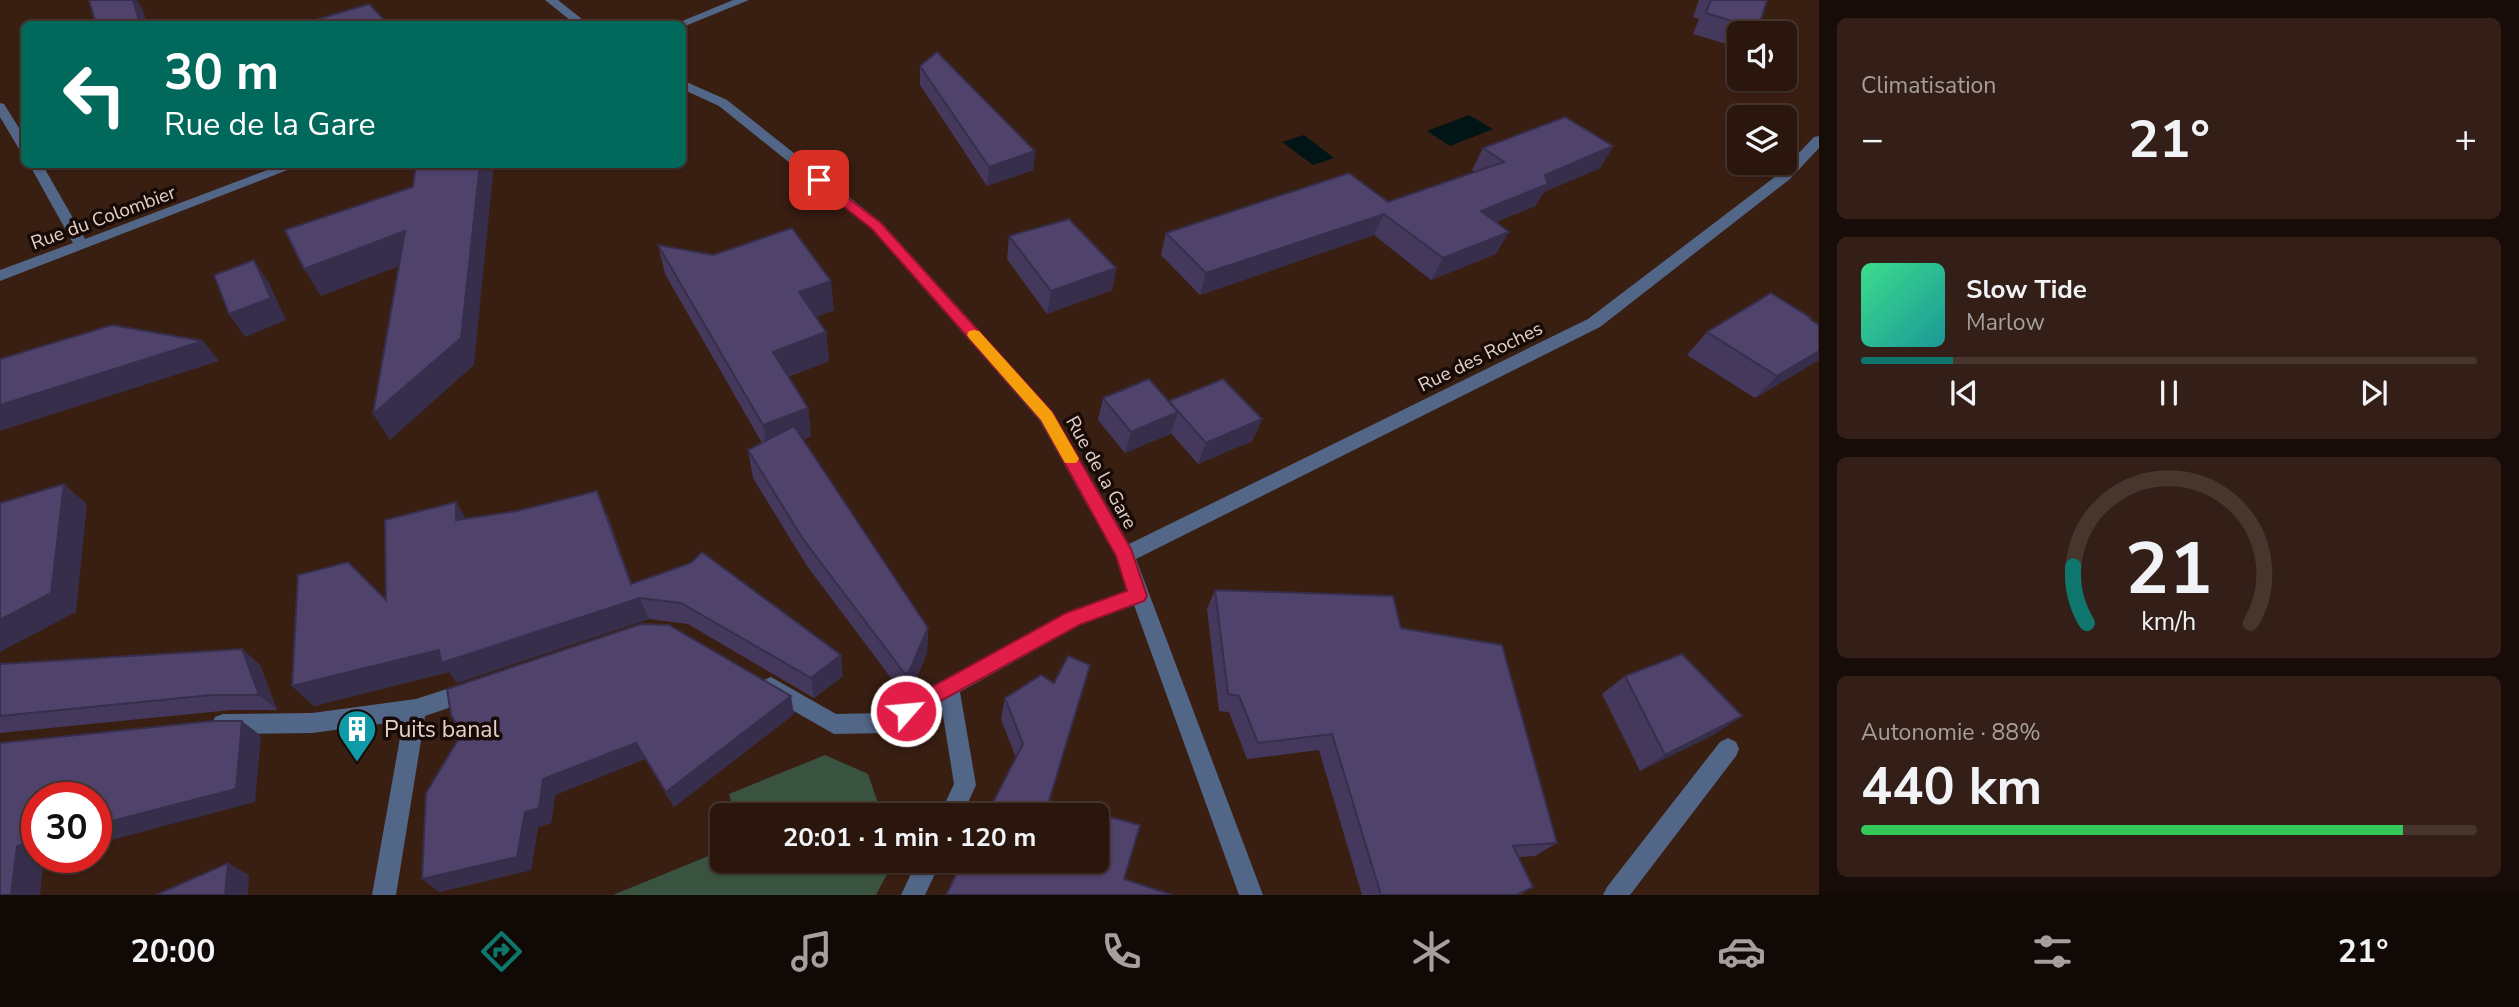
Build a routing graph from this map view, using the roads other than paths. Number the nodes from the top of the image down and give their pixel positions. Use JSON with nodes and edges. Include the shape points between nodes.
{"nodes":[{"id":1,"x":551,"y":0,"type":"edge"},
{"id":2,"x":743,"y":0,"type":"edge"},
{"id":3,"x":578,"y":21,"type":"edge"},
{"id":4,"x":686,"y":22,"type":"edge"},
{"id":5,"x":686,"y":85,"type":"edge"},
{"id":6,"x":0,"y":107,"type":"edge"},
{"id":7,"x":1819,"y":140,"type":"edge"},
{"id":8,"x":21,"y":141,"type":"edge"},
{"id":9,"x":37,"y":168,"type":"edge"},
{"id":10,"x":287,"y":168,"type":"edge"},
{"id":11,"x":82,"y":246,"type":"junction"},
{"id":12,"x":0,"y":276,"type":"edge"},
{"id":13,"x":1125,"y":555,"type":"junction"},
{"id":14,"x":1138,"y":596,"type":"junction"},
{"id":15,"x":751,"y":675,"type":"edge"},
{"id":16,"x":494,"y":683,"type":"edge"},
{"id":17,"x":949,"y":689,"type":"junction"},
{"id":18,"x":416,"y":709,"type":"junction"},
{"id":19,"x":204,"y":726,"type":"edge"},
{"id":20,"x":1728,"y":749,"type":"edge"},
{"id":21,"x":956,"y":803,"type":"edge"},
{"id":22,"x":923,"y":873,"type":"edge"},
{"id":23,"x":384,"y":895,"type":"edge"},
{"id":24,"x":913,"y":895,"type":"edge"},
{"id":25,"x":1251,"y":895,"type":"edge"},
{"id":26,"x":1615,"y":895,"type":"edge"}],
"edges":[{"from":1,"to":3,"type":"street"},
{"from":2,"to":4,"type":"street"},
{"from":5,"to":13,"type":"street","name":"Rue de la Gare","via":[[723,103],[877,226],[1046,416]]},
{"from":6,"to":8,"type":"street"},
{"from":7,"to":13,"type":"street","name":"Rue des Roches","via":[[1784,176],[1594,323]]},
{"from":9,"to":11,"type":"street"},
{"from":10,"to":11,"type":"street","name":"Rue du Colombier"},
{"from":11,"to":12,"type":"street","name":"Rue du Colombier"},
{"from":13,"to":14,"type":"street","name":"Rue de la Gare"},
{"from":14,"to":17,"type":"street","via":[[1073,619]]},
{"from":14,"to":25,"type":"street","name":"Rue de la Gare"},
{"from":15,"to":17,"type":"street","via":[[834,724],[885,723]]},
{"from":16,"to":18,"type":"street"},
{"from":17,"to":21,"type":"street","via":[[965,785]]},
{"from":18,"to":19,"type":"street","via":[[312,723]]},
{"from":18,"to":23,"type":"street"},
{"from":20,"to":26,"type":"street"},
{"from":22,"to":24,"type":"street"}]}
